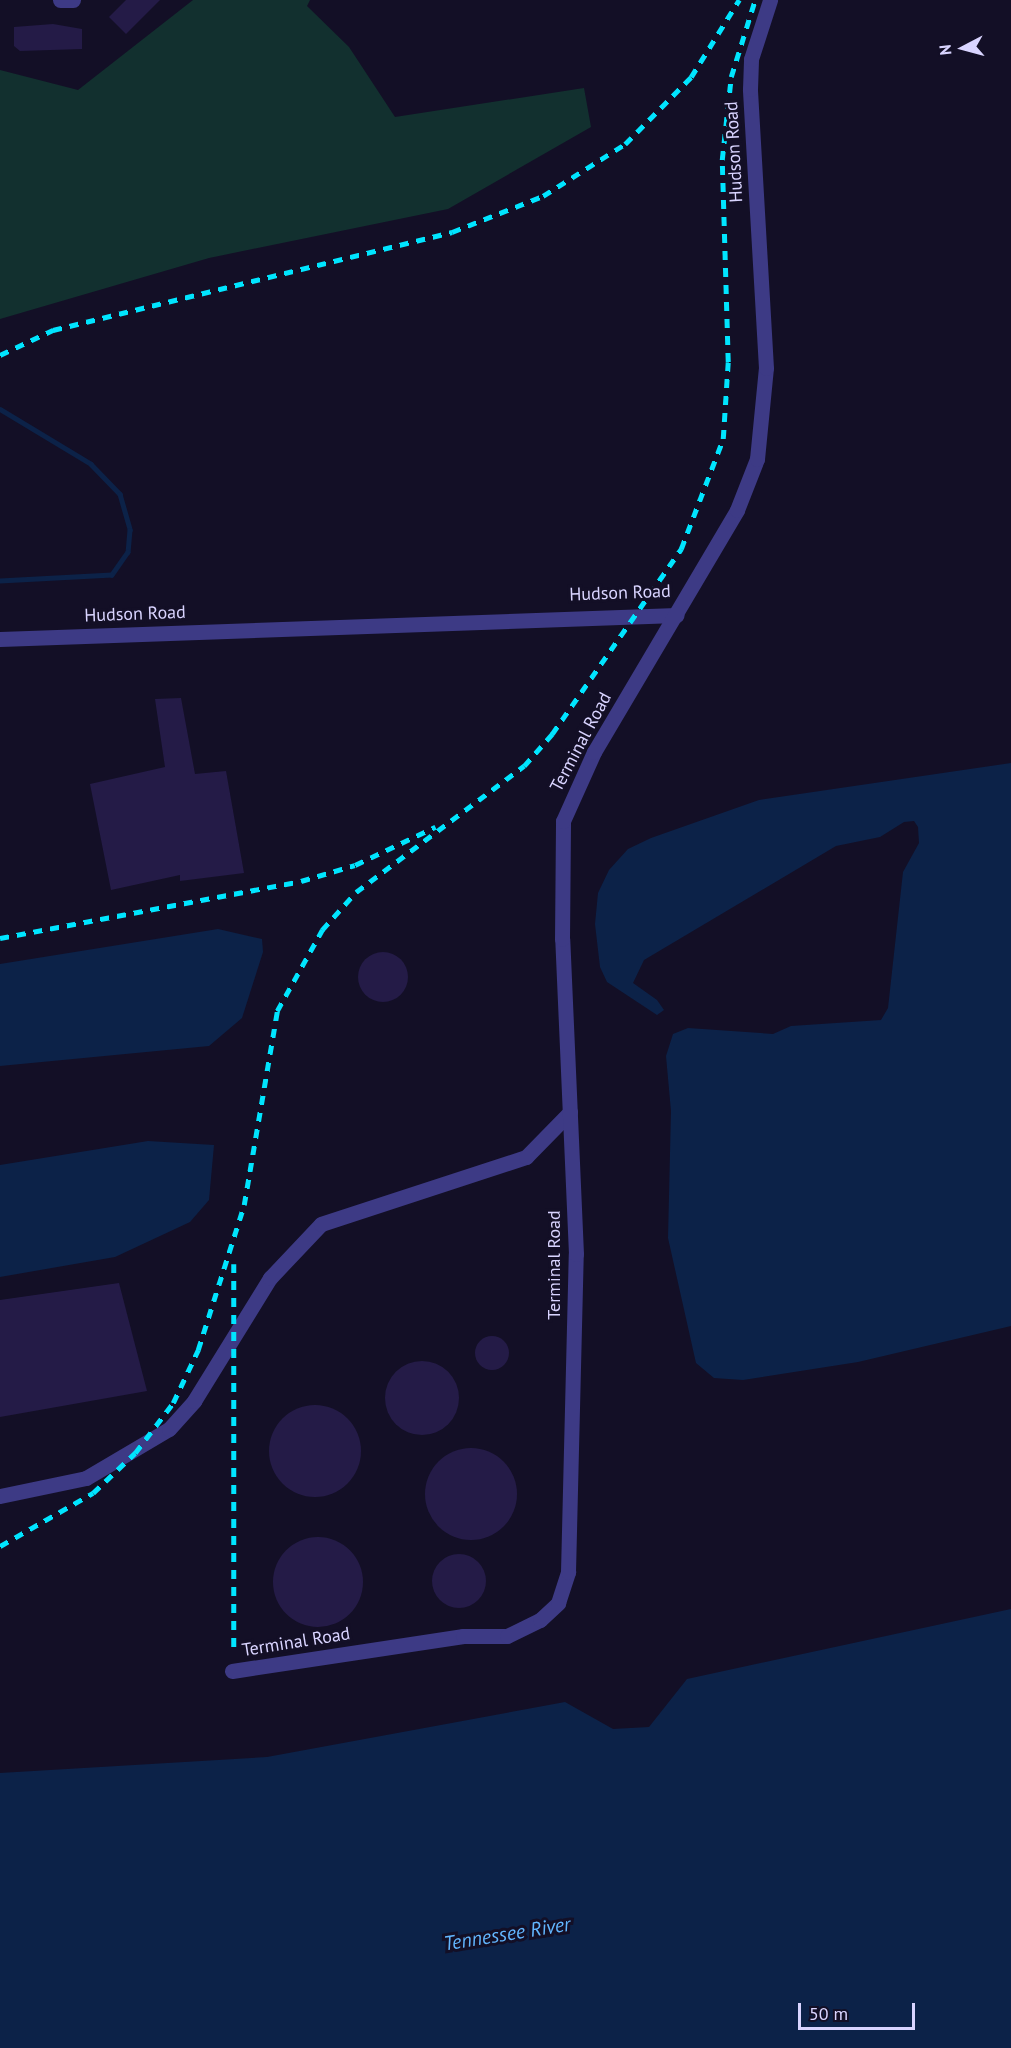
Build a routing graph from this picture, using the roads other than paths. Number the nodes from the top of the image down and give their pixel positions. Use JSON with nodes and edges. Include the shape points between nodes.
{"nodes":[{"id":1,"x":60,"y":0,"type":"edge"},
{"id":2,"x":73,"y":0,"type":"edge"},
{"id":3,"x":770,"y":0,"type":"edge"},
{"id":4,"x":677,"y":615,"type":"junction"},
{"id":5,"x":0,"y":639,"type":"edge"},
{"id":6,"x":570,"y":1112,"type":"junction"},
{"id":7,"x":0,"y":1496,"type":"edge"},
{"id":8,"x":232,"y":1671,"type":"dead end"}],
"edges":[{"from":1,"to":2,"type":"street"},
{"from":3,"to":4,"type":"street","name":"Hudson Road","via":[[751,59],[750,89],[766,368],[757,459],[737,510]]},
{"from":4,"to":5,"type":"street","name":"Hudson Road"},
{"from":4,"to":6,"type":"street","name":"Terminal Road","via":[[594,752],[563,821]]},
{"from":6,"to":7,"type":"street","via":[[526,1157],[321,1224],[270,1278],[194,1401],[169,1429],[86,1478]]},
{"from":6,"to":8,"type":"street","name":"Terminal Road","via":[[576,1254],[568,1572],[558,1603],[540,1620],[507,1636],[464,1636]]}]}
